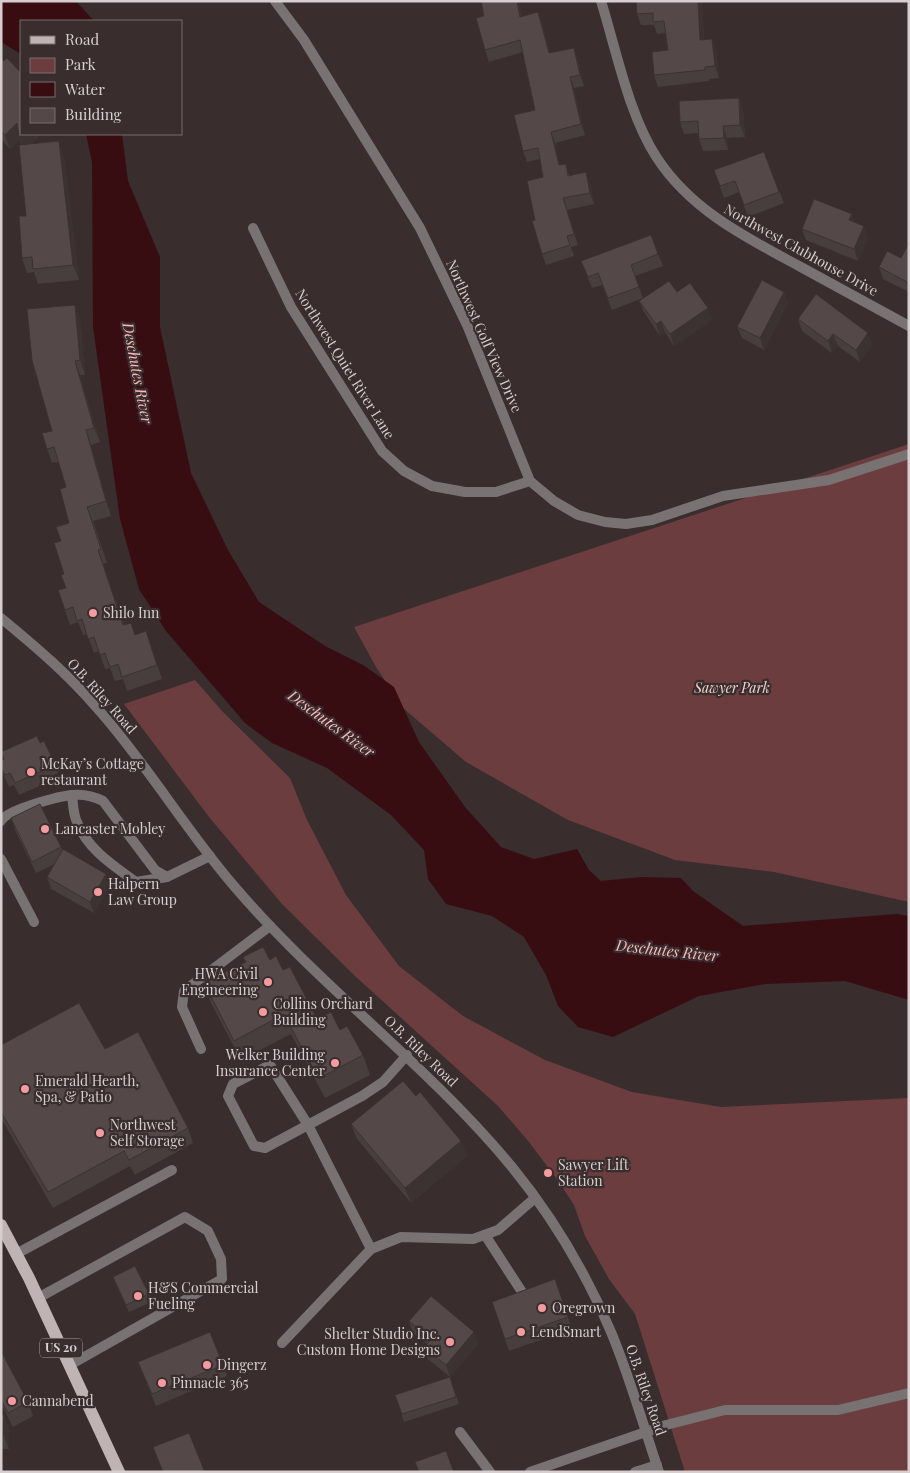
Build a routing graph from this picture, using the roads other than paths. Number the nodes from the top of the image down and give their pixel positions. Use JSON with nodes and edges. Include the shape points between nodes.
{"nodes":[{"id":1,"x":276,"y":1,"type":"edge"},
{"id":2,"x":601,"y":1,"type":"edge"},
{"id":3,"x":253,"y":228,"type":"dead end"},
{"id":4,"x":909,"y":326,"type":"edge"},
{"id":5,"x":909,"y":454,"type":"edge"},
{"id":6,"x":530,"y":481,"type":"junction"},
{"id":7,"x":1,"y":618,"type":"edge"},
{"id":8,"x":72,"y":795,"type":"junction"},
{"id":9,"x":1,"y":821,"type":"edge"},
{"id":10,"x":210,"y":856,"type":"junction"},
{"id":11,"x":1,"y":859,"type":"edge"},
{"id":12,"x":167,"y":877,"type":"junction"},
{"id":13,"x":34,"y":922,"type":"dead end"},
{"id":14,"x":270,"y":926,"type":"junction"},
{"id":15,"x":202,"y":1049,"type":"dead end"},
{"id":16,"x":407,"y":1056,"type":"junction"},
{"id":17,"x":308,"y":1125,"type":"junction"},
{"id":18,"x":172,"y":1170,"type":"dead end"},
{"id":19,"x":535,"y":1198,"type":"junction"},
{"id":20,"x":1,"y":1225,"type":"edge"},
{"id":21,"x":485,"y":1234,"type":"junction"},
{"id":22,"x":371,"y":1249,"type":"junction"},
{"id":23,"x":16,"y":1254,"type":"junction"},
{"id":24,"x":522,"y":1292,"type":"edge"},
{"id":25,"x":38,"y":1298,"type":"junction"},
{"id":26,"x":282,"y":1343,"type":"dead end"},
{"id":27,"x":70,"y":1365,"type":"junction"},
{"id":28,"x":909,"y":1393,"type":"edge"},
{"id":29,"x":460,"y":1432,"type":"dead end"},
{"id":30,"x":646,"y":1432,"type":"junction"},
{"id":31,"x":658,"y":1468,"type":"edge"},
{"id":32,"x":118,"y":1472,"type":"edge"},
{"id":33,"x":490,"y":1472,"type":"edge"},
{"id":34,"x":530,"y":1472,"type":"edge"},
{"id":35,"x":635,"y":1472,"type":"edge"}],
"edges":[{"from":1,"to":6,"type":"street","name":"Northwest Golf View Drive","via":[[304,40],[420,228],[467,325]]},
{"from":2,"to":4,"type":"street","name":"Northwest Clubhouse Drive","via":[[636,116],[656,157],[680,189],[706,212],[749,240]]},
{"from":3,"to":6,"type":"street","name":"Northwest Quiet River Lane","via":[[291,308],[382,450],[404,471],[432,486],[465,492],[496,492]]},
{"from":5,"to":6,"type":"street","name":"Northwest Golf View Drive","via":[[810,484],[723,496],[652,520],[626,524],[578,515]]},
{"from":7,"to":10,"type":"street","name":"O.B. Riley Road","via":[[41,651],[98,708]]},
{"from":8,"to":9,"type":"street","via":[[12,811]]},
{"from":8,"to":12,"type":"street","via":[[91,795],[103,801],[155,870]]},
{"from":8,"to":12,"type":"street","via":[[76,821],[90,844],[114,866],[136,882]]},
{"from":10,"to":12,"type":"street"},
{"from":10,"to":14,"type":"street","name":"O.B. Riley Road"},
{"from":11,"to":13,"type":"street"},
{"from":14,"to":15,"type":"street","via":[[184,991],[182,1007]]},
{"from":14,"to":16,"type":"street","name":"O.B. Riley Road"},
{"from":16,"to":17,"type":"street","via":[[376,1086]]},
{"from":16,"to":19,"type":"street","name":"O.B. Riley Road","via":[[487,1137]]},
{"from":17,"to":17,"type":"street","via":[[270,1065],[233,1084],[228,1096],[254,1146],[265,1148]]},
{"from":17,"to":22,"type":"street"},
{"from":18,"to":23,"type":"street"},
{"from":19,"to":21,"type":"street","via":[[498,1230]]},
{"from":19,"to":30,"type":"street","name":"O.B. Riley Road","via":[[564,1240],[602,1312],[628,1375]]},
{"from":20,"to":23,"type":"main road","number":"US 20"},
{"from":21,"to":22,"type":"street","via":[[474,1238],[401,1237]]},
{"from":21,"to":24,"type":"street"},
{"from":22,"to":26,"type":"street"},
{"from":23,"to":25,"type":"main road","number":"US 20"},
{"from":25,"to":27,"type":"main road","number":"US 20"},
{"from":25,"to":27,"type":"street","via":[[185,1217],[208,1230],[221,1259],[222,1279]]},
{"from":27,"to":32,"type":"main road","number":"US 20"},
{"from":28,"to":30,"type":"street","via":[[838,1410],[725,1410]]},
{"from":29,"to":33,"type":"street"},
{"from":30,"to":31,"type":"street","name":"O.B. Riley Road"},
{"from":30,"to":34,"type":"street"},
{"from":31,"to":35,"type":"street"}]}
